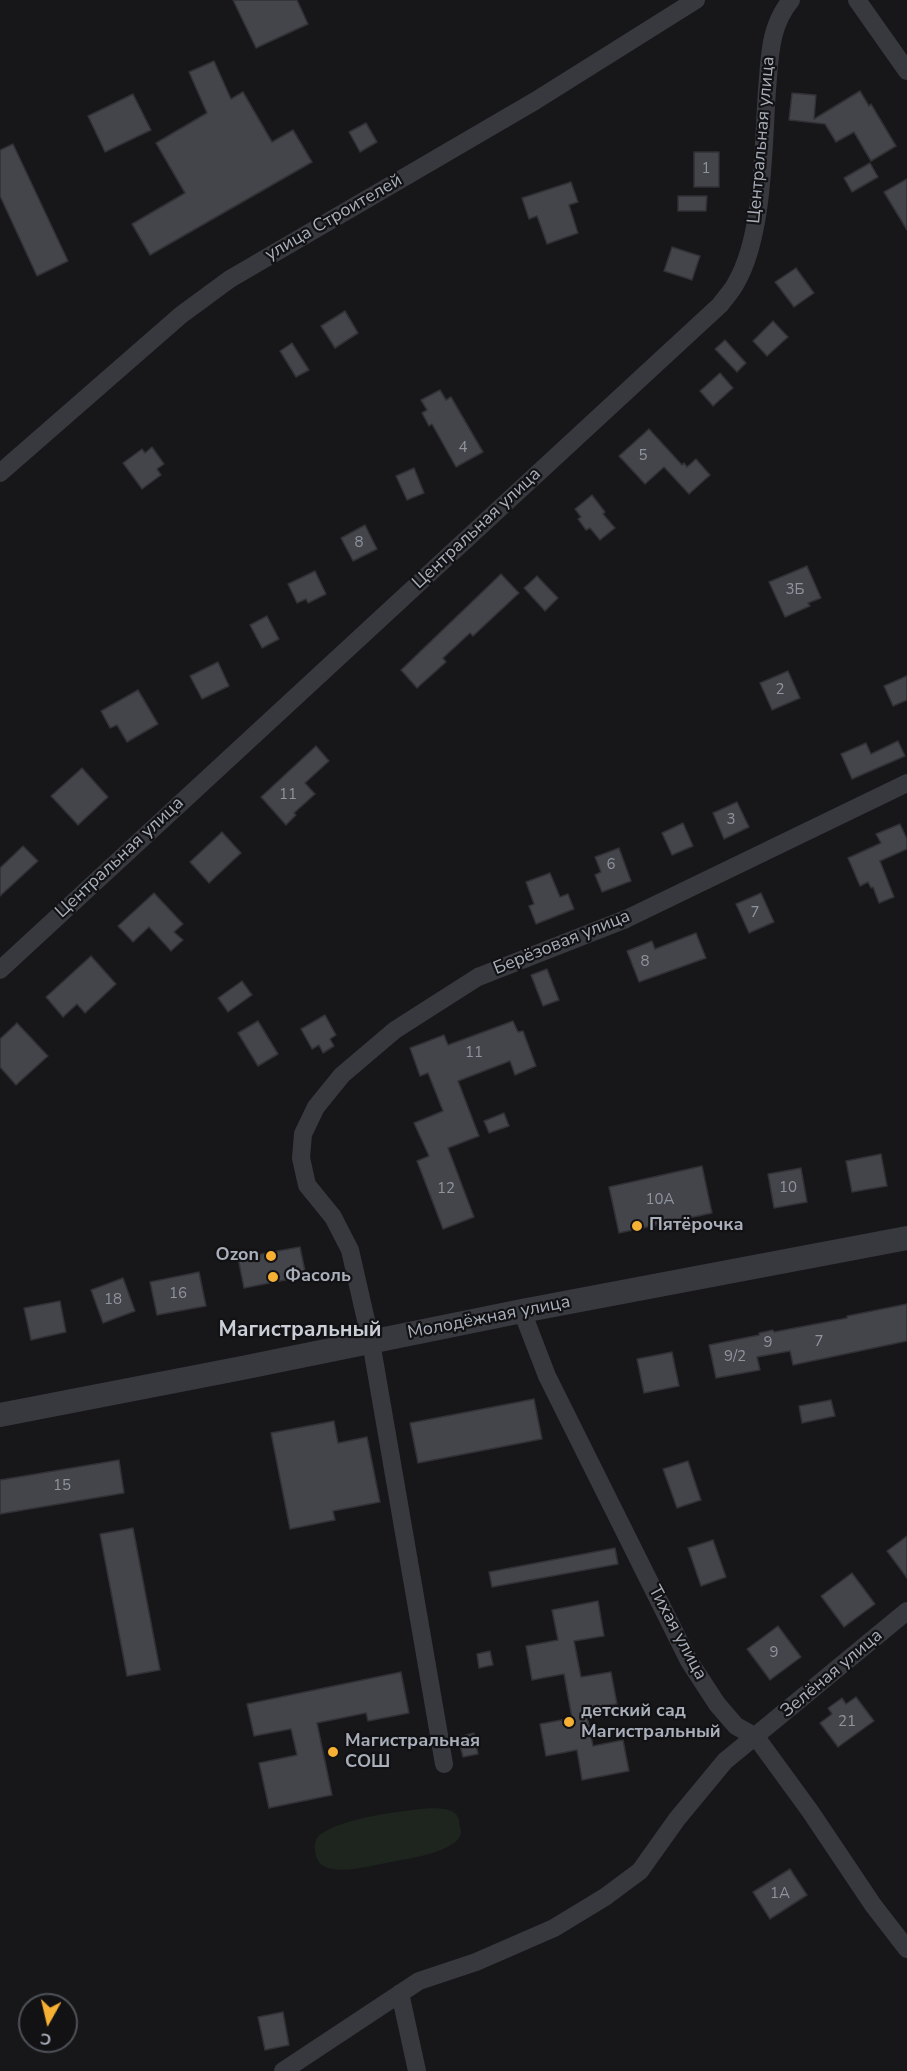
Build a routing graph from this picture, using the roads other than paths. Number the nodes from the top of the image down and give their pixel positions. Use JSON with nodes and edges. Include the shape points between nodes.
{"nodes":[{"id":1,"x":696,"y":0,"type":"edge"},
{"id":2,"x":791,"y":0,"type":"edge"},
{"id":3,"x":857,"y":0,"type":"edge"},
{"id":4,"x":906,"y":68,"type":"edge"},
{"id":5,"x":0,"y":473,"type":"edge"},
{"id":6,"x":907,"y":783,"type":"edge"},
{"id":7,"x":0,"y":970,"type":"edge"},
{"id":8,"x":907,"y":1238,"type":"edge"},
{"id":9,"x":522,"y":1311,"type":"junction"},
{"id":10,"x":371,"y":1342,"type":"junction"},
{"id":11,"x":0,"y":1415,"type":"edge"},
{"id":12,"x":907,"y":1611,"type":"edge"},
{"id":13,"x":756,"y":1737,"type":"junction"},
{"id":14,"x":444,"y":1764,"type":"dead end"},
{"id":15,"x":907,"y":1949,"type":"edge"},
{"id":16,"x":400,"y":1993,"type":"junction"},
{"id":17,"x":284,"y":2071,"type":"edge"},
{"id":18,"x":417,"y":2071,"type":"edge"}],
"edges":[{"from":1,"to":5,"type":"street","name":"улица Строителей","via":[[535,101],[230,279],[181,315]]},
{"from":2,"to":7,"type":"street","name":"Центральная улица","via":[[780,13],[771,44],[758,212],[736,283],[720,305]]},
{"from":3,"to":4,"type":"street"},
{"from":6,"to":10,"type":"street","name":"Берёзовая улица","via":[[626,919],[478,977],[394,1030],[342,1075],[316,1107],[303,1134],[301,1158],[308,1185],[333,1217],[350,1250]]},
{"from":8,"to":9,"type":"street","name":"Молодёжная улица"},
{"from":9,"to":10,"type":"street","name":"Молодёжная улица"},
{"from":9,"to":13,"type":"street","name":"Тихая улица","via":[[547,1376],[689,1660],[736,1726]]},
{"from":10,"to":11,"type":"street","name":"Молодёжная улица"},
{"from":10,"to":14,"type":"street"},
{"from":12,"to":13,"type":"street","name":"Зелёная улица"},
{"from":13,"to":15,"type":"street","name":"Тихая улица"},
{"from":13,"to":16,"type":"street","name":"Зелёная улица","via":[[725,1761],[640,1871],[605,1897],[554,1928]]},
{"from":16,"to":17,"type":"street","name":"Зелёная улица"},
{"from":16,"to":18,"type":"street"}]}
